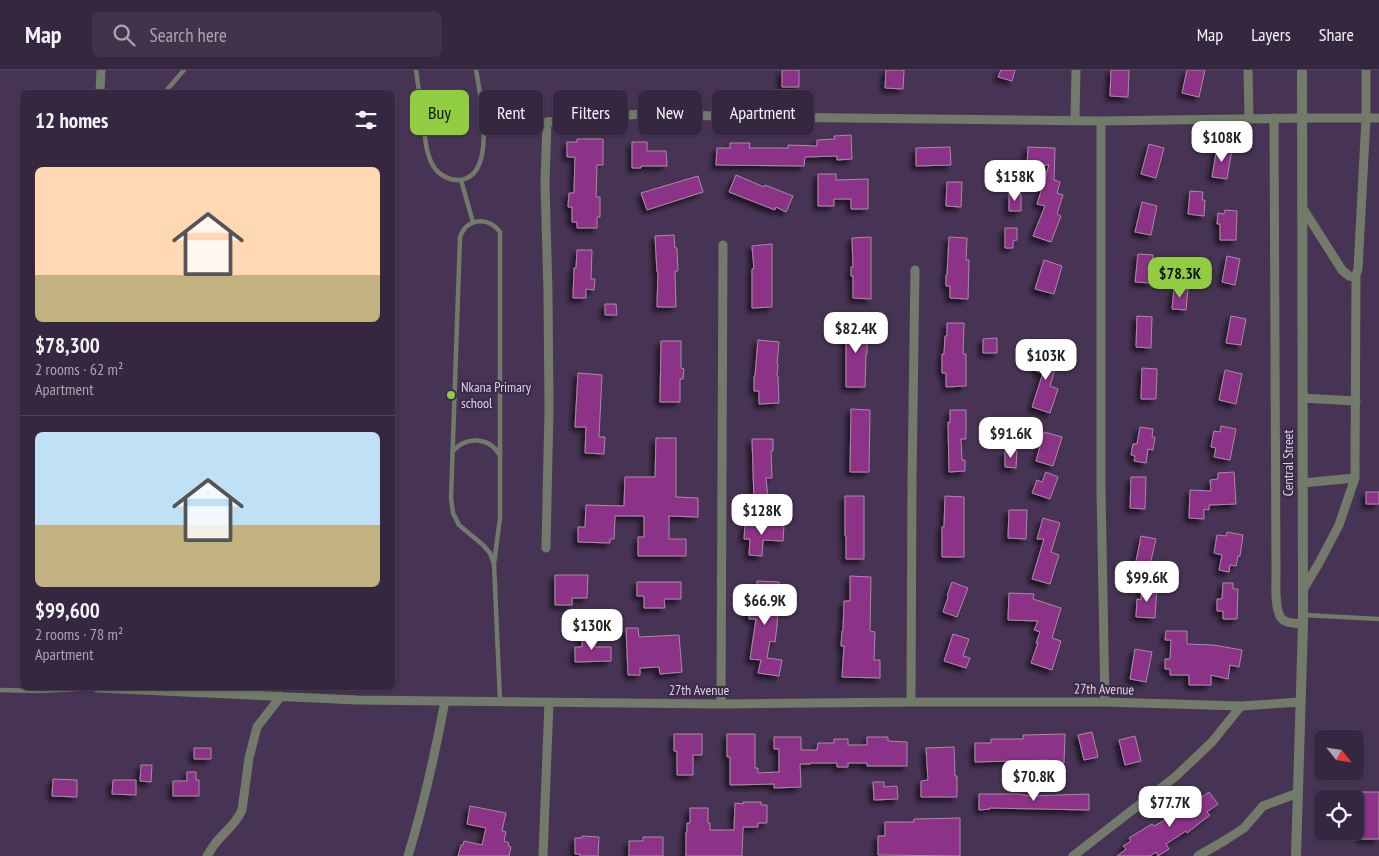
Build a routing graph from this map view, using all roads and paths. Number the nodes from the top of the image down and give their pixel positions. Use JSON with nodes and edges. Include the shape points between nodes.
{"nodes":[{"id":1,"x":100,"y":70,"type":"edge"},
{"id":2,"x":184,"y":70,"type":"edge"},
{"id":3,"x":416,"y":70,"type":"edge"},
{"id":4,"x":476,"y":70,"type":"edge"},
{"id":5,"x":1076,"y":70,"type":"edge"},
{"id":6,"x":1248,"y":70,"type":"edge"},
{"id":7,"x":1302,"y":70,"type":"edge"},
{"id":8,"x":1366,"y":70,"type":"edge"},
{"id":9,"x":100,"y":90,"type":"edge"},
{"id":10,"x":167,"y":90,"type":"edge"},
{"id":11,"x":479,"y":90,"type":"edge"},
{"id":12,"x":1274,"y":118,"type":"junction"},
{"id":13,"x":1302,"y":118,"type":"junction"},
{"id":14,"x":1366,"y":118,"type":"junction"},
{"id":15,"x":1379,"y":118,"type":"edge"},
{"id":16,"x":1249,"y":119,"type":"junction"},
{"id":17,"x":1076,"y":120,"type":"junction"},
{"id":18,"x":1101,"y":121,"type":"junction"},
{"id":19,"x":543,"y":122,"type":"edge"},
{"id":20,"x":547,"y":122,"type":"junction"},
{"id":21,"x":484,"y":135,"type":"edge"},
{"id":22,"x":461,"y":180,"type":"junction"},
{"id":23,"x":1302,"y":206,"type":"junction"},
{"id":24,"x":474,"y":222,"type":"junction"},
{"id":25,"x":723,"y":245,"type":"dead end"},
{"id":26,"x":915,"y":270,"type":"dead end"},
{"id":27,"x":1356,"y":275,"type":"junction"},
{"id":28,"x":1302,"y":398,"type":"junction"},
{"id":29,"x":1356,"y":401,"type":"junction"},
{"id":30,"x":453,"y":452,"type":"junction"},
{"id":31,"x":500,"y":455,"type":"junction"},
{"id":32,"x":1356,"y":478,"type":"junction"},
{"id":33,"x":1302,"y":483,"type":"junction"},
{"id":34,"x":546,"y":548,"type":"dead end"},
{"id":35,"x":494,"y":564,"type":"junction"},
{"id":36,"x":1302,"y":590,"type":"junction"},
{"id":37,"x":1303,"y":619,"type":"junction"},
{"id":38,"x":1379,"y":619,"type":"edge"},
{"id":39,"x":0,"y":690,"type":"edge"},
{"id":40,"x":59,"y":690,"type":"edge"},
{"id":41,"x":143,"y":690,"type":"edge"},
{"id":42,"x":280,"y":696,"type":"junction"},
{"id":43,"x":445,"y":700,"type":"junction"},
{"id":44,"x":500,"y":701,"type":"junction"},
{"id":45,"x":549,"y":702,"type":"junction"},
{"id":46,"x":911,"y":702,"type":"junction"},
{"id":47,"x":1105,"y":702,"type":"junction"},
{"id":48,"x":1300,"y":702,"type":"junction"},
{"id":49,"x":721,"y":704,"type":"junction"},
{"id":50,"x":1241,"y":706,"type":"junction"},
{"id":51,"x":1298,"y":793,"type":"junction"},
{"id":52,"x":207,"y":856,"type":"edge"},
{"id":53,"x":408,"y":856,"type":"edge"},
{"id":54,"x":543,"y":856,"type":"edge"},
{"id":55,"x":1073,"y":856,"type":"edge"},
{"id":56,"x":1198,"y":856,"type":"edge"},
{"id":57,"x":1296,"y":856,"type":"edge"}],
"edges":[{"from":1,"to":9,"type":"street"},
{"from":2,"to":10,"type":"lane"},
{"from":3,"to":22,"type":"lane","via":[[426,147],[434,168],[447,179]]},
{"from":4,"to":11,"type":"lane"},
{"from":5,"to":17,"type":"street"},
{"from":6,"to":16,"type":"street"},
{"from":7,"to":13,"type":"street","name":"Central Street"},
{"from":8,"to":14,"type":"street"},
{"from":12,"to":13,"type":"street"},
{"from":12,"to":16,"type":"street"},
{"from":12,"to":37,"type":"street","via":[[1278,613],[1282,620],[1290,623]]},
{"from":13,"to":14,"type":"street"},
{"from":13,"to":23,"type":"street","name":"Central Street"},
{"from":14,"to":15,"type":"street"},
{"from":14,"to":27,"type":"street"},
{"from":16,"to":18,"type":"street"},
{"from":17,"to":18,"type":"street"},
{"from":17,"to":20,"type":"street","via":[[641,114]]},
{"from":18,"to":47,"type":"street","via":[[1101,491]]},
{"from":19,"to":20,"type":"lane"},
{"from":20,"to":34,"type":"street"},
{"from":21,"to":22,"type":"lane","via":[[482,159],[473,175]]},
{"from":22,"to":24,"type":"lane"},
{"from":23,"to":27,"type":"street","via":[[1342,270],[1349,276]]},
{"from":23,"to":28,"type":"street","name":"Central Street"},
{"from":24,"to":30,"type":"lane","via":[[460,236]]},
{"from":24,"to":31,"type":"lane","via":[[488,222],[500,232]]},
{"from":25,"to":49,"type":"street"},
{"from":26,"to":46,"type":"street"},
{"from":27,"to":29,"type":"street"},
{"from":28,"to":29,"type":"street"},
{"from":28,"to":33,"type":"street","name":"Central Street"},
{"from":29,"to":32,"type":"street"},
{"from":30,"to":31,"type":"lane","via":[[466,442],[478,440],[489,443]]},
{"from":30,"to":35,"type":"lane","via":[[453,514],[459,525],[483,544]]},
{"from":31,"to":35,"type":"lane","via":[[500,518]]},
{"from":32,"to":33,"type":"street"},
{"from":32,"to":36,"type":"street","via":[[1339,525]]},
{"from":33,"to":36,"type":"street","name":"Central Street"},
{"from":35,"to":44,"type":"lane"},
{"from":36,"to":37,"type":"street","name":"Central Street"},
{"from":37,"to":38,"type":"lane"},
{"from":37,"to":48,"type":"street","name":"Central Street"},
{"from":39,"to":40,"type":"lane"},
{"from":41,"to":42,"type":"street","name":"27th Avenue"},
{"from":42,"to":43,"type":"street","name":"27th Avenue"},
{"from":42,"to":52,"type":"street","via":[[257,727],[240,816]]},
{"from":43,"to":44,"type":"street","name":"27th Avenue"},
{"from":43,"to":53,"type":"street","via":[[434,762]]},
{"from":44,"to":45,"type":"street","name":"27th Avenue"},
{"from":45,"to":49,"type":"street","name":"27th Avenue"},
{"from":45,"to":54,"type":"street"},
{"from":46,"to":47,"type":"street","name":"27th Avenue"},
{"from":46,"to":49,"type":"street","name":"27th Avenue"},
{"from":47,"to":50,"type":"street","name":"27th Avenue"},
{"from":48,"to":50,"type":"street","name":"27th Avenue"},
{"from":48,"to":51,"type":"street","name":"Central Street"},
{"from":50,"to":55,"type":"street","via":[[1212,742],[1175,777]]},
{"from":51,"to":56,"type":"street","via":[[1264,806],[1244,828]]},
{"from":51,"to":57,"type":"street","name":"Central Street"}]}
